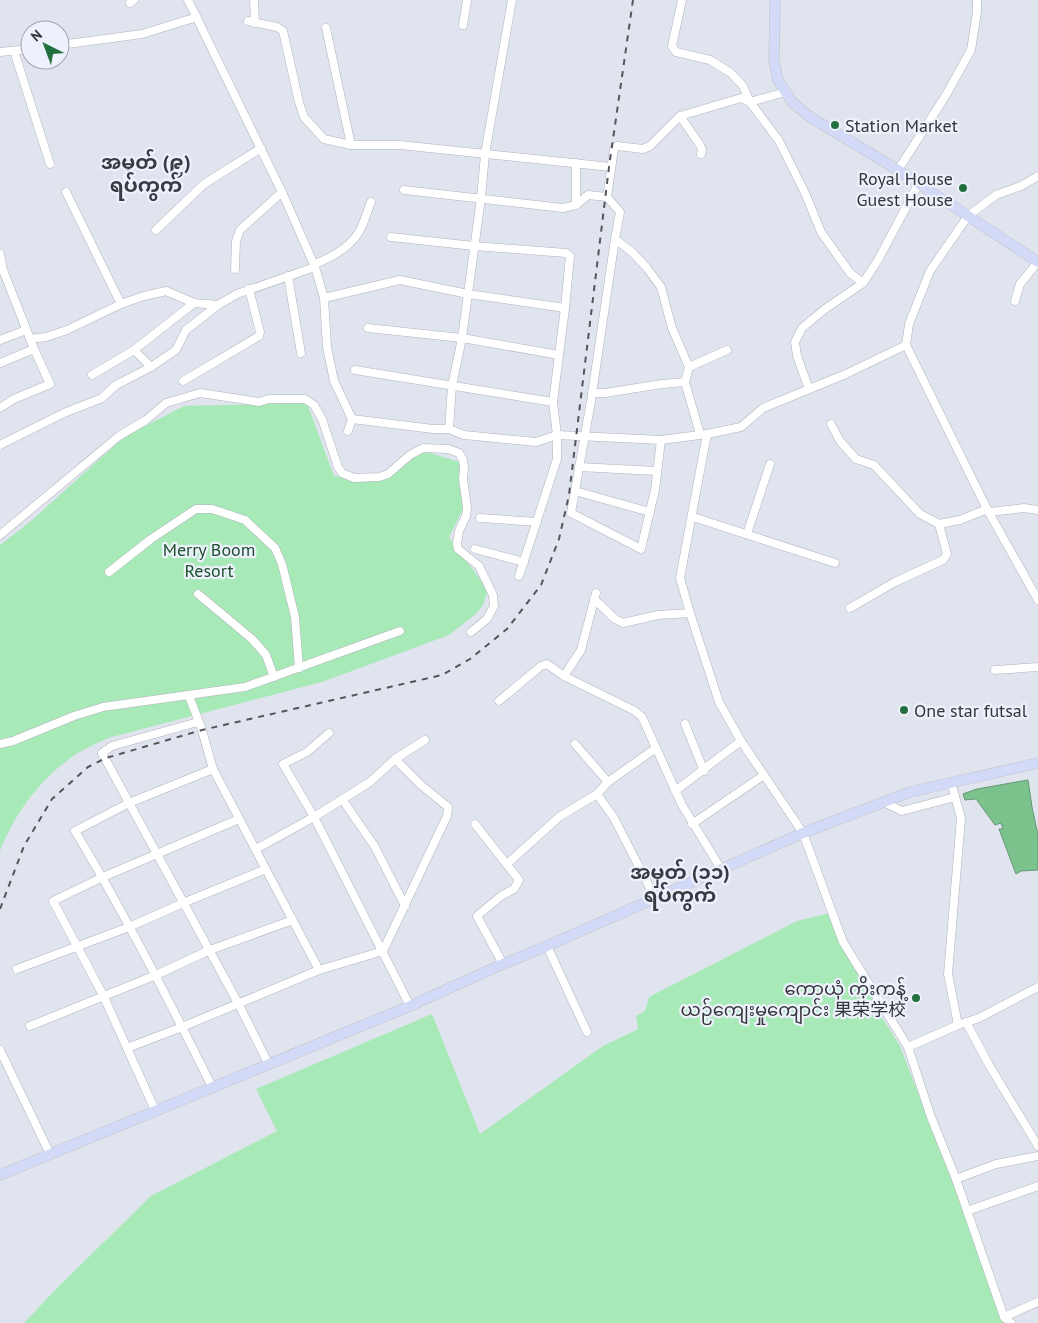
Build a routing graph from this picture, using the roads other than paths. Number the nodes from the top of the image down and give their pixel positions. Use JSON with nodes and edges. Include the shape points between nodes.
{"nodes":[{"id":1,"x":188,"y":0,"type":"edge"},
{"id":2,"x":254,"y":0,"type":"edge"},
{"id":3,"x":467,"y":0,"type":"edge"},
{"id":4,"x":512,"y":0,"type":"edge"},
{"id":5,"x":682,"y":0,"type":"edge"},
{"id":6,"x":977,"y":0,"type":"edge"},
{"id":7,"x":774,"y":4,"type":"edge"},
{"id":8,"x":197,"y":17,"type":"junction"},
{"id":9,"x":462,"y":25,"type":"dead end"},
{"id":10,"x":326,"y":28,"type":"dead end"},
{"id":11,"x":70,"y":44,"type":"edge"},
{"id":12,"x":20,"y":50,"type":"edge"},
{"id":13,"x":14,"y":51,"type":"junction"},
{"id":14,"x":0,"y":52,"type":"edge"},
{"id":15,"x":785,"y":92,"type":"junction"},
{"id":16,"x":750,"y":102,"type":"junction"},
{"id":17,"x":680,"y":116,"type":"junction"},
{"id":18,"x":351,"y":145,"type":"junction"},
{"id":19,"x":261,"y":148,"type":"junction"},
{"id":20,"x":484,"y":154,"type":"junction"},
{"id":21,"x":701,"y":154,"type":"dead end"},
{"id":22,"x":576,"y":163,"type":"junction"},
{"id":23,"x":50,"y":164,"type":"dead end"},
{"id":24,"x":611,"y":167,"type":"junction"},
{"id":25,"x":898,"y":170,"type":"junction"},
{"id":26,"x":1038,"y":176,"type":"edge"},
{"id":27,"x":918,"y":185,"type":"junction"},
{"id":28,"x":404,"y":190,"type":"dead end"},
{"id":29,"x":66,"y":192,"type":"dead end"},
{"id":30,"x":282,"y":192,"type":"junction"},
{"id":31,"x":607,"y":197,"type":"junction"},
{"id":32,"x":482,"y":198,"type":"junction"},
{"id":33,"x":371,"y":202,"type":"dead end"},
{"id":34,"x":576,"y":205,"type":"junction"},
{"id":35,"x":968,"y":216,"type":"junction"},
{"id":36,"x":156,"y":230,"type":"dead end"},
{"id":37,"x":391,"y":237,"type":"dead end"},
{"id":38,"x":615,"y":239,"type":"junction"},
{"id":39,"x":474,"y":246,"type":"junction"},
{"id":40,"x":0,"y":254,"type":"edge"},
{"id":41,"x":1038,"y":262,"type":"edge"},
{"id":42,"x":315,"y":266,"type":"junction"},
{"id":43,"x":235,"y":269,"type":"dead end"},
{"id":44,"x":288,"y":276,"type":"junction"},
{"id":45,"x":863,"y":283,"type":"junction"},
{"id":46,"x":249,"y":289,"type":"junction"},
{"id":47,"x":468,"y":294,"type":"junction"},
{"id":48,"x":324,"y":298,"type":"junction"},
{"id":49,"x":1015,"y":301,"type":"dead end"},
{"id":50,"x":194,"y":303,"type":"junction"},
{"id":51,"x":121,"y":304,"type":"junction"},
{"id":52,"x":218,"y":305,"type":"junction"},
{"id":53,"x":565,"y":308,"type":"junction"},
{"id":54,"x":368,"y":328,"type":"dead end"},
{"id":55,"x":26,"y":330,"type":"junction"},
{"id":56,"x":462,"y":338,"type":"junction"},
{"id":57,"x":30,"y":339,"type":"junction"},
{"id":58,"x":0,"y":340,"type":"edge"},
{"id":59,"x":906,"y":346,"type":"junction"},
{"id":60,"x":34,"y":349,"type":"junction"},
{"id":61,"x":134,"y":350,"type":"junction"},
{"id":62,"x":727,"y":350,"type":"dead end"},
{"id":63,"x":302,"y":353,"type":"dead end"},
{"id":64,"x":559,"y":355,"type":"junction"},
{"id":65,"x":0,"y":363,"type":"edge"},
{"id":66,"x":151,"y":367,"type":"junction"},
{"id":67,"x":689,"y":367,"type":"junction"},
{"id":68,"x":355,"y":370,"type":"dead end"},
{"id":69,"x":92,"y":375,"type":"dead end"},
{"id":70,"x":183,"y":381,"type":"dead end"},
{"id":71,"x":685,"y":382,"type":"junction"},
{"id":72,"x":452,"y":386,"type":"junction"},
{"id":73,"x":809,"y":389,"type":"junction"},
{"id":74,"x":592,"y":393,"type":"junction"},
{"id":75,"x":553,"y":402,"type":"junction"},
{"id":76,"x":0,"y":408,"type":"edge"},
{"id":77,"x":352,"y":419,"type":"junction"},
{"id":78,"x":831,"y":424,"type":"dead end"},
{"id":79,"x":449,"y":429,"type":"junction"},
{"id":80,"x":348,"y":431,"type":"dead end"},
{"id":81,"x":704,"y":434,"type":"junction"},
{"id":82,"x":557,"y":435,"type":"junction"},
{"id":83,"x":585,"y":437,"type":"junction"},
{"id":84,"x":661,"y":440,"type":"junction"},
{"id":85,"x":0,"y":445,"type":"edge"},
{"id":86,"x":770,"y":464,"type":"dead end"},
{"id":87,"x":579,"y":467,"type":"junction"},
{"id":88,"x":657,"y":471,"type":"junction"},
{"id":89,"x":575,"y":491,"type":"junction"},
{"id":90,"x":1038,"y":510,"type":"edge"},
{"id":91,"x":988,"y":511,"type":"junction"},
{"id":92,"x":650,"y":512,"type":"junction"},
{"id":93,"x":693,"y":517,"type":"junction"},
{"id":94,"x":480,"y":518,"type":"dead end"},
{"id":95,"x":537,"y":522,"type":"junction"},
{"id":96,"x":939,"y":524,"type":"junction"},
{"id":97,"x":747,"y":534,"type":"junction"},
{"id":98,"x":0,"y":535,"type":"edge"},
{"id":99,"x":475,"y":549,"type":"dead end"},
{"id":100,"x":524,"y":562,"type":"junction"},
{"id":101,"x":835,"y":563,"type":"dead end"},
{"id":102,"x":109,"y":572,"type":"dead end"},
{"id":103,"x":519,"y":576,"type":"dead end"},
{"id":104,"x":198,"y":594,"type":"dead end"},
{"id":105,"x":1038,"y":600,"type":"edge"},
{"id":106,"x":850,"y":608,"type":"dead end"},
{"id":107,"x":690,"y":613,"type":"junction"},
{"id":108,"x":400,"y":631,"type":"dead end"},
{"id":109,"x":471,"y":632,"type":"dead end"},
{"id":110,"x":1038,"y":666,"type":"edge"},
{"id":111,"x":299,"y":668,"type":"junction"},
{"id":112,"x":995,"y":670,"type":"dead end"},
{"id":113,"x":564,"y":676,"type":"junction"},
{"id":114,"x":274,"y":677,"type":"junction"},
{"id":115,"x":189,"y":696,"type":"junction"},
{"id":116,"x":499,"y":701,"type":"dead end"},
{"id":117,"x":198,"y":722,"type":"junction"},
{"id":118,"x":685,"y":724,"type":"dead end"},
{"id":119,"x":329,"y":733,"type":"dead end"},
{"id":120,"x":425,"y":740,"type":"dead end"},
{"id":121,"x":741,"y":741,"type":"junction"},
{"id":122,"x":0,"y":744,"type":"edge"},
{"id":123,"x":575,"y":744,"type":"dead end"},
{"id":124,"x":656,"y":748,"type":"junction"},
{"id":125,"x":395,"y":759,"type":"junction"},
{"id":126,"x":1038,"y":763,"type":"edge"},
{"id":127,"x":213,"y":769,"type":"junction"},
{"id":128,"x":704,"y":771,"type":"junction"},
{"id":129,"x":764,"y":775,"type":"junction"},
{"id":130,"x":608,"y":782,"type":"junction"},
{"id":131,"x":951,"y":782,"type":"junction"},
{"id":132,"x":676,"y":791,"type":"junction"},
{"id":133,"x":597,"y":794,"type":"junction"},
{"id":134,"x":955,"y":797,"type":"junction"},
{"id":135,"x":342,"y":799,"type":"junction"},
{"id":136,"x":883,"y":802,"type":"junction"},
{"id":137,"x":128,"y":803,"type":"junction"},
{"id":138,"x":314,"y":817,"type":"junction"},
{"id":139,"x":240,"y":819,"type":"junction"},
{"id":140,"x":475,"y":824,"type":"dead end"},
{"id":141,"x":692,"y":824,"type":"junction"},
{"id":142,"x":803,"y":833,"type":"junction"},
{"id":143,"x":256,"y":849,"type":"junction"},
{"id":144,"x":156,"y":853,"type":"junction"},
{"id":145,"x":507,"y":864,"type":"junction"},
{"id":146,"x":721,"y":868,"type":"junction"},
{"id":147,"x":266,"y":869,"type":"junction"},
{"id":148,"x":103,"y":876,"type":"junction"},
{"id":149,"x":655,"y":898,"type":"junction"},
{"id":150,"x":183,"y":902,"type":"junction"},
{"id":151,"x":405,"y":906,"type":"junction"},
{"id":152,"x":293,"y":920,"type":"junction"},
{"id":153,"x":129,"y":927,"type":"junction"},
{"id":154,"x":76,"y":946,"type":"junction"},
{"id":155,"x":547,"y":946,"type":"junction"},
{"id":156,"x":210,"y":950,"type":"junction"},
{"id":157,"x":384,"y":951,"type":"junction"},
{"id":158,"x":503,"y":964,"type":"junction"},
{"id":159,"x":17,"y":969,"type":"dead end"},
{"id":160,"x":319,"y":970,"type":"junction"},
{"id":161,"x":156,"y":975,"type":"junction"},
{"id":162,"x":1038,"y":987,"type":"edge"},
{"id":163,"x":103,"y":995,"type":"junction"},
{"id":164,"x":238,"y":1003,"type":"junction"},
{"id":165,"x":410,"y":1006,"type":"junction"},
{"id":166,"x":962,"y":1024,"type":"junction"},
{"id":167,"x":30,"y":1026,"type":"dead end"},
{"id":168,"x":182,"y":1027,"type":"junction"},
{"id":169,"x":587,"y":1032,"type":"dead end"},
{"id":170,"x":908,"y":1047,"type":"junction"},
{"id":171,"x":127,"y":1048,"type":"junction"},
{"id":172,"x":0,"y":1050,"type":"edge"},
{"id":173,"x":268,"y":1063,"type":"junction"},
{"id":174,"x":212,"y":1087,"type":"junction"},
{"id":175,"x":155,"y":1110,"type":"junction"},
{"id":176,"x":1038,"y":1146,"type":"edge"},
{"id":177,"x":50,"y":1154,"type":"junction"},
{"id":178,"x":1038,"y":1156,"type":"edge"},
{"id":179,"x":0,"y":1175,"type":"edge"},
{"id":180,"x":956,"y":1179,"type":"junction"},
{"id":181,"x":1038,"y":1186,"type":"edge"},
{"id":182,"x":967,"y":1212,"type":"junction"},
{"id":183,"x":1038,"y":1302,"type":"edge"},
{"id":184,"x":1004,"y":1317,"type":"junction"},
{"id":185,"x":1011,"y":1323,"type":"edge"}],
"edges":[{"from":1,"to":8,"type":"street"},
{"from":2,"to":18,"type":"street","via":[[251,22],[283,31],[304,117],[324,139]]},
{"from":3,"to":9,"type":"street"},
{"from":4,"to":20,"type":"street"},
{"from":5,"to":16,"type":"street","via":[[672,46],[676,52],[710,60],[731,74],[743,86]]},
{"from":6,"to":25,"type":"street","via":[[971,50]]},
{"from":7,"to":15,"type":"main road","via":[[774,61],[778,80]]},
{"from":8,"to":11,"type":"street","via":[[142,34]]},
{"from":8,"to":19,"type":"street"},
{"from":10,"to":18,"type":"street"},
{"from":12,"to":13,"type":"street"},
{"from":13,"to":14,"type":"street"},
{"from":13,"to":23,"type":"street"},
{"from":15,"to":16,"type":"street"},
{"from":15,"to":25,"type":"main road","via":[[810,117]]},
{"from":16,"to":17,"type":"street","via":[[741,98]]},
{"from":16,"to":45,"type":"street","via":[[779,141],[821,232],[850,273]]},
{"from":17,"to":21,"type":"street","via":[[700,145]]},
{"from":17,"to":24,"type":"street","via":[[650,146],[614,148]]},
{"from":18,"to":20,"type":"street","via":[[400,145]]},
{"from":19,"to":30,"type":"street"},
{"from":19,"to":36,"type":"street","via":[[204,184]]},
{"from":20,"to":22,"type":"street"},
{"from":20,"to":32,"type":"street"},
{"from":22,"to":24,"type":"street"},
{"from":22,"to":34,"type":"street"},
{"from":24,"to":31,"type":"street"},
{"from":25,"to":27,"type":"main road"},
{"from":26,"to":35,"type":"street","via":[[996,195]]},
{"from":27,"to":35,"type":"main road"},
{"from":27,"to":45,"type":"street"},
{"from":28,"to":32,"type":"street"},
{"from":29,"to":51,"type":"street"},
{"from":30,"to":42,"type":"street"},
{"from":30,"to":43,"type":"street","via":[[240,230],[236,241]]},
{"from":31,"to":34,"type":"street","via":[[588,195]]},
{"from":31,"to":38,"type":"street","via":[[620,212]]},
{"from":32,"to":34,"type":"street","via":[[563,208]]},
{"from":32,"to":39,"type":"street"},
{"from":33,"to":42,"type":"street","via":[[359,232],[352,240]]},
{"from":35,"to":41,"type":"main road"},
{"from":35,"to":59,"type":"street","via":[[930,271],[908,324]]},
{"from":37,"to":39,"type":"street"},
{"from":38,"to":67,"type":"street","via":[[633,253],[661,287],[672,328]]},
{"from":38,"to":74,"type":"street"},
{"from":39,"to":47,"type":"street"},
{"from":39,"to":53,"type":"street","via":[[566,253],[570,256]]},
{"from":40,"to":55,"type":"street"},
{"from":41,"to":49,"type":"street","via":[[1020,284]]},
{"from":42,"to":44,"type":"street"},
{"from":42,"to":48,"type":"street"},
{"from":44,"to":46,"type":"street"},
{"from":44,"to":63,"type":"street"},
{"from":45,"to":73,"type":"street","via":[[802,328],[795,342]]},
{"from":46,"to":52,"type":"street"},
{"from":46,"to":70,"type":"street","via":[[259,336]]},
{"from":47,"to":48,"type":"street","via":[[400,280]]},
{"from":47,"to":53,"type":"street"},
{"from":47,"to":56,"type":"street"},
{"from":48,"to":77,"type":"street","via":[[327,347],[334,382]]},
{"from":50,"to":51,"type":"street","via":[[166,292]]},
{"from":50,"to":52,"type":"street"},
{"from":50,"to":61,"type":"street"},
{"from":51,"to":57,"type":"street","via":[[67,330]]},
{"from":52,"to":66,"type":"street","via":[[186,330],[176,350]]},
{"from":53,"to":64,"type":"street"},
{"from":54,"to":56,"type":"street"},
{"from":55,"to":57,"type":"street"},
{"from":55,"to":58,"type":"street"},
{"from":56,"to":64,"type":"street"},
{"from":56,"to":72,"type":"street"},
{"from":57,"to":60,"type":"street"},
{"from":59,"to":73,"type":"street"},
{"from":59,"to":91,"type":"street"},
{"from":60,"to":65,"type":"street"},
{"from":60,"to":76,"type":"street","via":[[50,384],[14,398]]},
{"from":61,"to":66,"type":"street"},
{"from":61,"to":69,"type":"street"},
{"from":62,"to":67,"type":"street"},
{"from":64,"to":75,"type":"street"},
{"from":66,"to":85,"type":"street","via":[[116,385],[102,398]]},
{"from":67,"to":71,"type":"street"},
{"from":68,"to":72,"type":"street"},
{"from":71,"to":74,"type":"street"},
{"from":71,"to":81,"type":"street"},
{"from":72,"to":75,"type":"street"},
{"from":72,"to":79,"type":"street"},
{"from":73,"to":81,"type":"street","via":[[763,408],[741,427]]},
{"from":74,"to":83,"type":"street"},
{"from":75,"to":82,"type":"street"},
{"from":77,"to":79,"type":"street"},
{"from":77,"to":80,"type":"street"},
{"from":78,"to":96,"type":"street","via":[[840,441],[856,459],[874,465],[920,514]]},
{"from":79,"to":82,"type":"street","via":[[464,435],[536,442]]},
{"from":81,"to":84,"type":"street"},
{"from":81,"to":93,"type":"street"},
{"from":82,"to":83,"type":"street"},
{"from":82,"to":95,"type":"street","via":[[557,459]]},
{"from":83,"to":84,"type":"street"},
{"from":83,"to":87,"type":"street"},
{"from":84,"to":88,"type":"street"},
{"from":86,"to":97,"type":"street"},
{"from":87,"to":88,"type":"street"},
{"from":87,"to":89,"type":"street"},
{"from":88,"to":92,"type":"street"},
{"from":89,"to":92,"type":"street"},
{"from":89,"to":92,"type":"street","via":[[571,513],[641,549]]},
{"from":90,"to":91,"type":"street"},
{"from":91,"to":96,"type":"street"},
{"from":91,"to":105,"type":"street"},
{"from":93,"to":97,"type":"street"},
{"from":93,"to":107,"type":"street","via":[[680,578]]},
{"from":94,"to":95,"type":"street"},
{"from":95,"to":100,"type":"street"},
{"from":96,"to":106,"type":"street","via":[[946,554],[943,560]]},
{"from":97,"to":101,"type":"street"},
{"from":98,"to":109,"type":"street","via":[[119,436],[166,403],[200,393],[259,402],[305,399],[314,405],[322,419],[338,467],[342,473],[354,478],[388,474],[423,448],[459,453],[463,460],[462,479],[467,507],[456,544],[479,566],[494,606],[487,619]]},
{"from":99,"to":100,"type":"street"},
{"from":100,"to":103,"type":"street"},
{"from":102,"to":111,"type":"street","via":[[196,509],[212,509],[245,520],[275,548],[282,564],[295,617]]},
{"from":104,"to":114,"type":"street","via":[[252,639],[266,655]]},
{"from":107,"to":113,"type":"street","via":[[658,614],[623,623],[615,619],[595,596],[581,650]]},
{"from":107,"to":121,"type":"street","via":[[719,702]]},
{"from":108,"to":111,"type":"street"},
{"from":110,"to":112,"type":"street"},
{"from":111,"to":114,"type":"street"},
{"from":113,"to":116,"type":"street","via":[[547,664],[541,666]]},
{"from":113,"to":124,"type":"street","via":[[635,711],[642,717]]},
{"from":114,"to":115,"type":"street","via":[[245,687]]},
{"from":115,"to":117,"type":"street"},
{"from":115,"to":122,"type":"street","via":[[103,707]]},
{"from":117,"to":127,"type":"street"},
{"from":117,"to":137,"type":"street","via":[[112,746],[102,753]]},
{"from":118,"to":128,"type":"street"},
{"from":119,"to":138,"type":"street","via":[[307,752],[284,764]]},
{"from":120,"to":125,"type":"street"},
{"from":121,"to":128,"type":"street"},
{"from":121,"to":129,"type":"street"},
{"from":123,"to":130,"type":"street"},
{"from":124,"to":130,"type":"street"},
{"from":124,"to":132,"type":"street"},
{"from":125,"to":135,"type":"street","via":[[370,782]]},
{"from":125,"to":151,"type":"street","via":[[448,807],[448,816]]},
{"from":126,"to":131,"type":"main road"},
{"from":127,"to":137,"type":"street"},
{"from":127,"to":139,"type":"street"},
{"from":128,"to":132,"type":"street"},
{"from":129,"to":141,"type":"street"},
{"from":129,"to":142,"type":"street"},
{"from":130,"to":133,"type":"street"},
{"from":131,"to":134,"type":"street"},
{"from":131,"to":136,"type":"main road"},
{"from":132,"to":141,"type":"street"},
{"from":133,"to":145,"type":"street","via":[[559,817]]},
{"from":133,"to":149,"type":"street","via":[[614,818]]},
{"from":134,"to":136,"type":"street","via":[[902,812]]},
{"from":134,"to":166,"type":"street","via":[[961,818],[948,974]]},
{"from":135,"to":138,"type":"street"},
{"from":135,"to":151,"type":"street","via":[[375,846]]},
{"from":136,"to":142,"type":"main road"},
{"from":137,"to":144,"type":"street"},
{"from":137,"to":148,"type":"street","via":[[75,831]]},
{"from":138,"to":143,"type":"street"},
{"from":138,"to":157,"type":"street"},
{"from":139,"to":143,"type":"street"},
{"from":139,"to":144,"type":"street"},
{"from":140,"to":145,"type":"street"},
{"from":141,"to":146,"type":"street"},
{"from":142,"to":146,"type":"main road"},
{"from":142,"to":170,"type":"street","via":[[843,942]]},
{"from":143,"to":147,"type":"street"},
{"from":144,"to":148,"type":"street"},
{"from":144,"to":150,"type":"street"},
{"from":145,"to":158,"type":"street","via":[[519,880],[514,889],[477,916]]},
{"from":146,"to":149,"type":"main road"},
{"from":147,"to":150,"type":"street"},
{"from":147,"to":152,"type":"street"},
{"from":148,"to":153,"type":"street"},
{"from":148,"to":154,"type":"street","via":[[53,901]]},
{"from":149,"to":155,"type":"main road"},
{"from":150,"to":153,"type":"street"},
{"from":150,"to":156,"type":"street"},
{"from":151,"to":157,"type":"street"},
{"from":152,"to":156,"type":"street"},
{"from":152,"to":160,"type":"street"},
{"from":153,"to":154,"type":"street"},
{"from":153,"to":161,"type":"street"},
{"from":154,"to":159,"type":"street"},
{"from":154,"to":163,"type":"street"},
{"from":155,"to":158,"type":"main road"},
{"from":155,"to":169,"type":"street"},
{"from":156,"to":161,"type":"street"},
{"from":156,"to":164,"type":"street"},
{"from":157,"to":160,"type":"street"},
{"from":157,"to":165,"type":"street"},
{"from":158,"to":165,"type":"main road"},
{"from":160,"to":164,"type":"street"},
{"from":161,"to":163,"type":"street"},
{"from":161,"to":168,"type":"street"},
{"from":162,"to":166,"type":"street"},
{"from":163,"to":167,"type":"street"},
{"from":163,"to":171,"type":"street"},
{"from":164,"to":168,"type":"street"},
{"from":164,"to":173,"type":"street"},
{"from":165,"to":173,"type":"main road"},
{"from":166,"to":170,"type":"street"},
{"from":166,"to":176,"type":"street"},
{"from":168,"to":171,"type":"street"},
{"from":168,"to":174,"type":"street"},
{"from":170,"to":180,"type":"street","via":[[930,1117]]},
{"from":171,"to":175,"type":"street"},
{"from":172,"to":177,"type":"street"},
{"from":173,"to":174,"type":"main road"},
{"from":174,"to":175,"type":"main road"},
{"from":175,"to":177,"type":"main road"},
{"from":177,"to":179,"type":"main road"},
{"from":178,"to":180,"type":"street","via":[[996,1164]]},
{"from":180,"to":182,"type":"street"},
{"from":181,"to":182,"type":"street"},
{"from":182,"to":184,"type":"street"},
{"from":183,"to":184,"type":"street"},
{"from":184,"to":185,"type":"street"}]}
